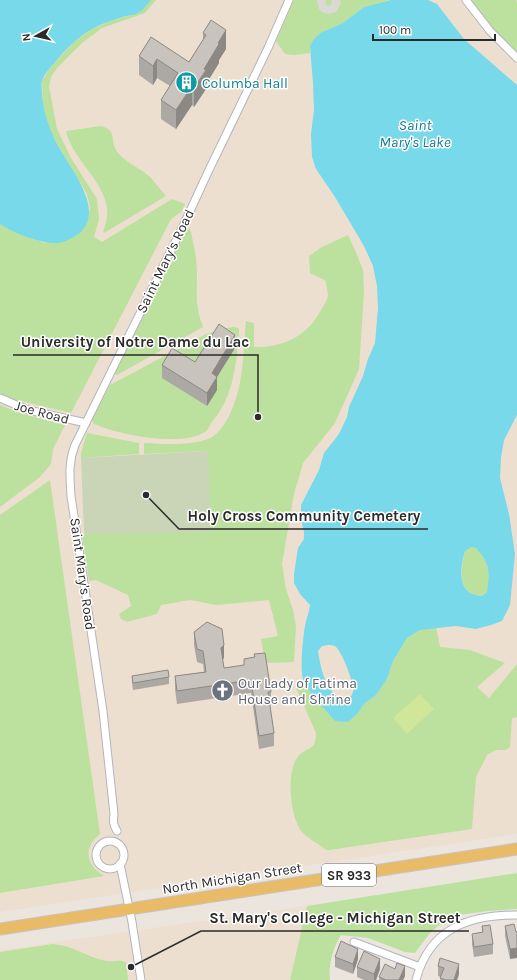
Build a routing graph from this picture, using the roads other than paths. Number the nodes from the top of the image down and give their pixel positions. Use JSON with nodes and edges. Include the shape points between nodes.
{"nodes":[{"id":1,"x":289,"y":0,"type":"edge"},
{"id":2,"x":466,"y":0,"type":"edge"},
{"id":3,"x":517,"y":58,"type":"edge"},
{"id":4,"x":0,"y":398,"type":"edge"},
{"id":5,"x":86,"y":423,"type":"junction"},
{"id":6,"x":118,"y":844,"type":"junction"},
{"id":7,"x":517,"y":849,"type":"edge"},
{"id":8,"x":120,"y":864,"type":"junction"},
{"id":9,"x":129,"y":909,"type":"junction"},
{"id":10,"x":517,"y":915,"type":"edge"},
{"id":11,"x":0,"y":929,"type":"edge"},
{"id":12,"x":354,"y":942,"type":"dead end"},
{"id":13,"x":420,"y":967,"type":"junction"},
{"id":14,"x":141,"y":980,"type":"edge"},
{"id":15,"x":416,"y":980,"type":"edge"}],
"edges":[{"from":1,"to":5,"type":"street","name":"Saint Mary's Road","via":[[185,222]]},
{"from":2,"to":3,"type":"street","via":[[490,31]]},
{"from":4,"to":5,"type":"street","name":"Joe Road","via":[[28,410]]},
{"from":5,"to":6,"type":"street","name":"Saint Mary's Road","via":[[69,465],[71,496],[103,712],[114,814],[118,819]]},
{"from":6,"to":8,"type":"street","name":"Saint Mary's Road","via":[[124,855]]},
{"from":6,"to":8,"type":"street","via":[[109,841],[100,844],[96,857],[104,868],[113,869]]},
{"from":7,"to":9,"type":"main road","name":"North Michigan Street","number":"SR 933"},
{"from":8,"to":9,"type":"street","name":"Saint Mary's Road"},
{"from":9,"to":11,"type":"main road","name":"North Michigan Street","number":"SR 933"},
{"from":9,"to":14,"type":"street","name":"Saint Mary's Road"},
{"from":10,"to":13,"type":"street","via":[[487,917],[455,926],[437,941]]},
{"from":12,"to":13,"type":"street"},
{"from":13,"to":15,"type":"street"}]}
